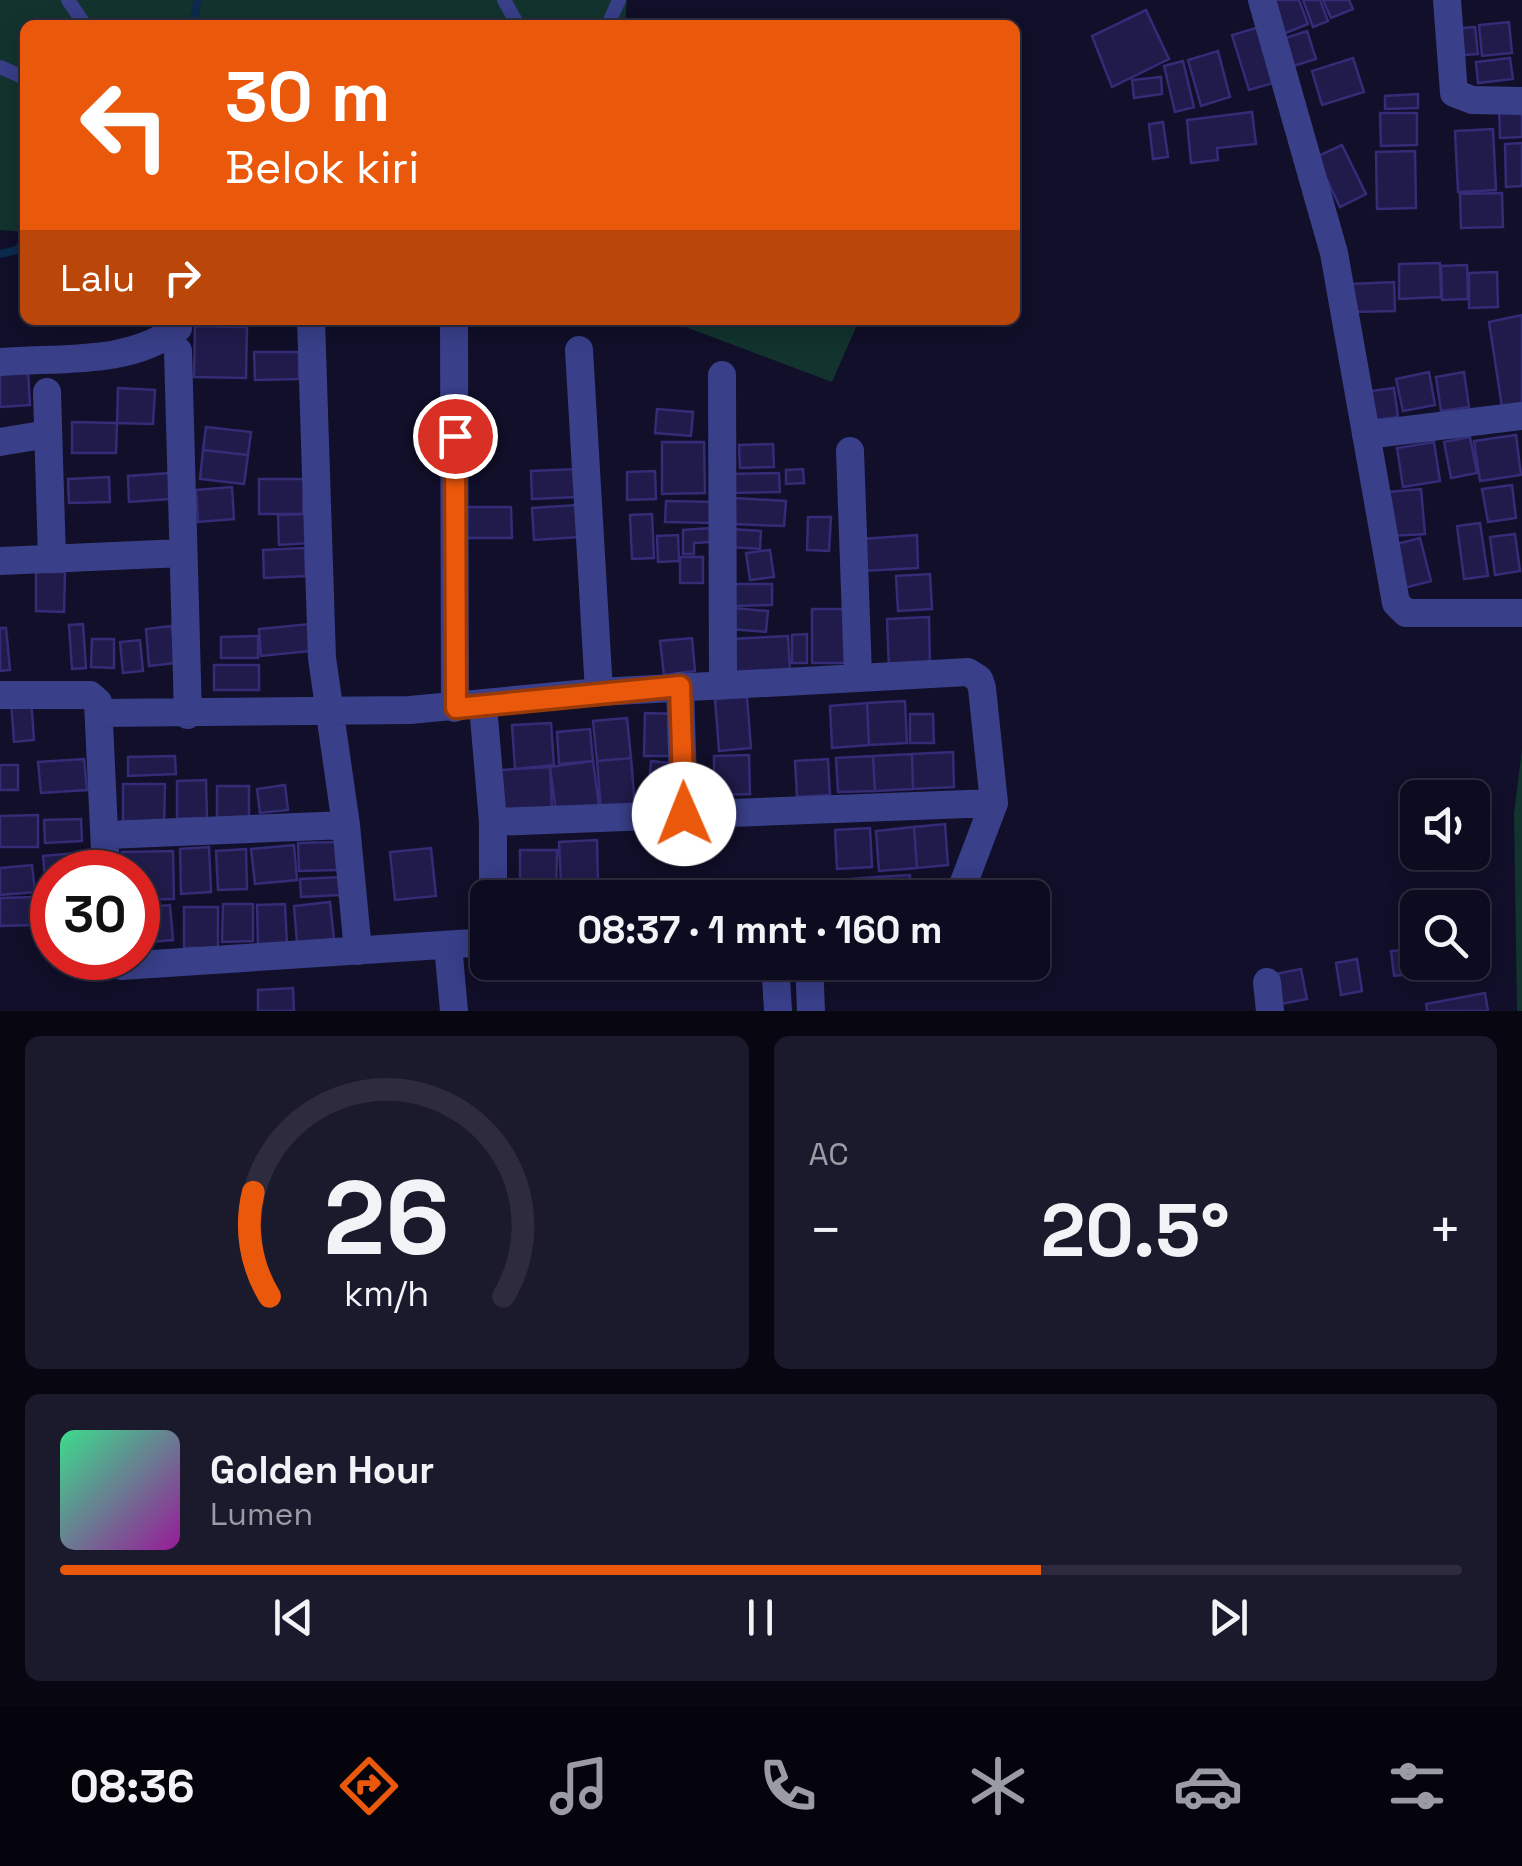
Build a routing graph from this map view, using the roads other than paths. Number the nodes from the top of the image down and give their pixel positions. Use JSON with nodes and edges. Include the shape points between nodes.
{"nodes":[{"id":1,"x":1262,"y":0,"type":"edge"},
{"id":2,"x":1448,"y":0,"type":"edge"},
{"id":3,"x":1522,"y":101,"type":"edge"},
{"id":4,"x":312,"y":325,"type":"edge"},
{"id":5,"x":454,"y":325,"type":"edge"},
{"id":6,"x":179,"y":333,"type":"edge"},
{"id":7,"x":579,"y":350,"type":"dead end"},
{"id":8,"x":0,"y":362,"type":"edge"},
{"id":9,"x":722,"y":375,"type":"dead end"},
{"id":10,"x":47,"y":392,"type":"dead end"},
{"id":11,"x":1522,"y":416,"type":"edge"},
{"id":12,"x":48,"y":434,"type":"junction"},
{"id":13,"x":1366,"y":435,"type":"junction"},
{"id":14,"x":0,"y":442,"type":"edge"},
{"id":15,"x":850,"y":451,"type":"dead end"},
{"id":16,"x":182,"y":553,"type":"junction"},
{"id":17,"x":52,"y":558,"type":"junction"},
{"id":18,"x":0,"y":561,"type":"edge"},
{"id":19,"x":1522,"y":613,"type":"edge"},
{"id":20,"x":858,"y":676,"type":"junction"},
{"id":21,"x":723,"y":684,"type":"junction"},
{"id":22,"x":680,"y":686,"type":"junction"},
{"id":23,"x":599,"y":692,"type":"junction"},
{"id":24,"x":0,"y":695,"type":"edge"},
{"id":25,"x":469,"y":707,"type":"junction"},
{"id":26,"x":331,"y":709,"type":"junction"},
{"id":27,"x":100,"y":713,"type":"junction"},
{"id":28,"x":188,"y":715,"type":"junction"},
{"id":29,"x":994,"y":803,"type":"junction"},
{"id":30,"x":684,"y":814,"type":"junction"},
{"id":31,"x":493,"y":822,"type":"junction"},
{"id":32,"x":346,"y":825,"type":"junction"},
{"id":33,"x":107,"y":835,"type":"junction"},
{"id":34,"x":107,"y":850,"type":"edge"},
{"id":35,"x":493,"y":880,"type":"edge"},
{"id":36,"x":965,"y":880,"type":"edge"},
{"id":37,"x":470,"y":943,"type":"edge"},
{"id":38,"x":448,"y":945,"type":"junction"},
{"id":39,"x":358,"y":951,"type":"junction"},
{"id":40,"x":160,"y":964,"type":"edge"},
{"id":41,"x":776,"y":980,"type":"edge"},
{"id":42,"x":809,"y":980,"type":"edge"},
{"id":43,"x":1268,"y":982,"type":"dead end"},
{"id":44,"x":454,"y":1011,"type":"edge"},
{"id":45,"x":778,"y":1011,"type":"edge"},
{"id":46,"x":811,"y":1011,"type":"edge"},
{"id":47,"x":1270,"y":1011,"type":"edge"}],
"edges":[{"from":1,"to":13,"type":"street","via":[[1334,254]]},
{"from":2,"to":3,"type":"street","via":[[1454,93]]},
{"from":4,"to":26,"type":"street","via":[[322,658]]},
{"from":5,"to":25,"type":"street"},
{"from":6,"to":8,"type":"street","via":[[122,354]]},
{"from":6,"to":16,"type":"street"},
{"from":7,"to":23,"type":"street"},
{"from":9,"to":21,"type":"street"},
{"from":10,"to":12,"type":"street"},
{"from":11,"to":13,"type":"street"},
{"from":12,"to":14,"type":"street"},
{"from":12,"to":17,"type":"street"},
{"from":13,"to":19,"type":"street","via":[[1399,607],[1406,613]]},
{"from":15,"to":20,"type":"street"},
{"from":16,"to":17,"type":"street"},
{"from":16,"to":28,"type":"street"},
{"from":17,"to":18,"type":"street"},
{"from":20,"to":21,"type":"street"},
{"from":20,"to":29,"type":"street","via":[[968,672],[980,679]]},
{"from":21,"to":22,"type":"street"},
{"from":22,"to":23,"type":"street"},
{"from":22,"to":30,"type":"street"},
{"from":23,"to":25,"type":"street"},
{"from":24,"to":27,"type":"street","via":[[90,695]]},
{"from":25,"to":26,"type":"street"},
{"from":25,"to":31,"type":"street"},
{"from":26,"to":28,"type":"street"},
{"from":26,"to":32,"type":"street"},
{"from":27,"to":28,"type":"street"},
{"from":27,"to":33,"type":"street"},
{"from":29,"to":30,"type":"street"},
{"from":29,"to":36,"type":"street"},
{"from":30,"to":31,"type":"street"},
{"from":31,"to":35,"type":"street"},
{"from":32,"to":33,"type":"street"},
{"from":32,"to":39,"type":"street"},
{"from":33,"to":34,"type":"street"},
{"from":37,"to":38,"type":"street"},
{"from":38,"to":39,"type":"street"},
{"from":38,"to":44,"type":"street"},
{"from":39,"to":40,"type":"street"},
{"from":41,"to":45,"type":"street"},
{"from":42,"to":46,"type":"street"},
{"from":43,"to":47,"type":"street"}]}
